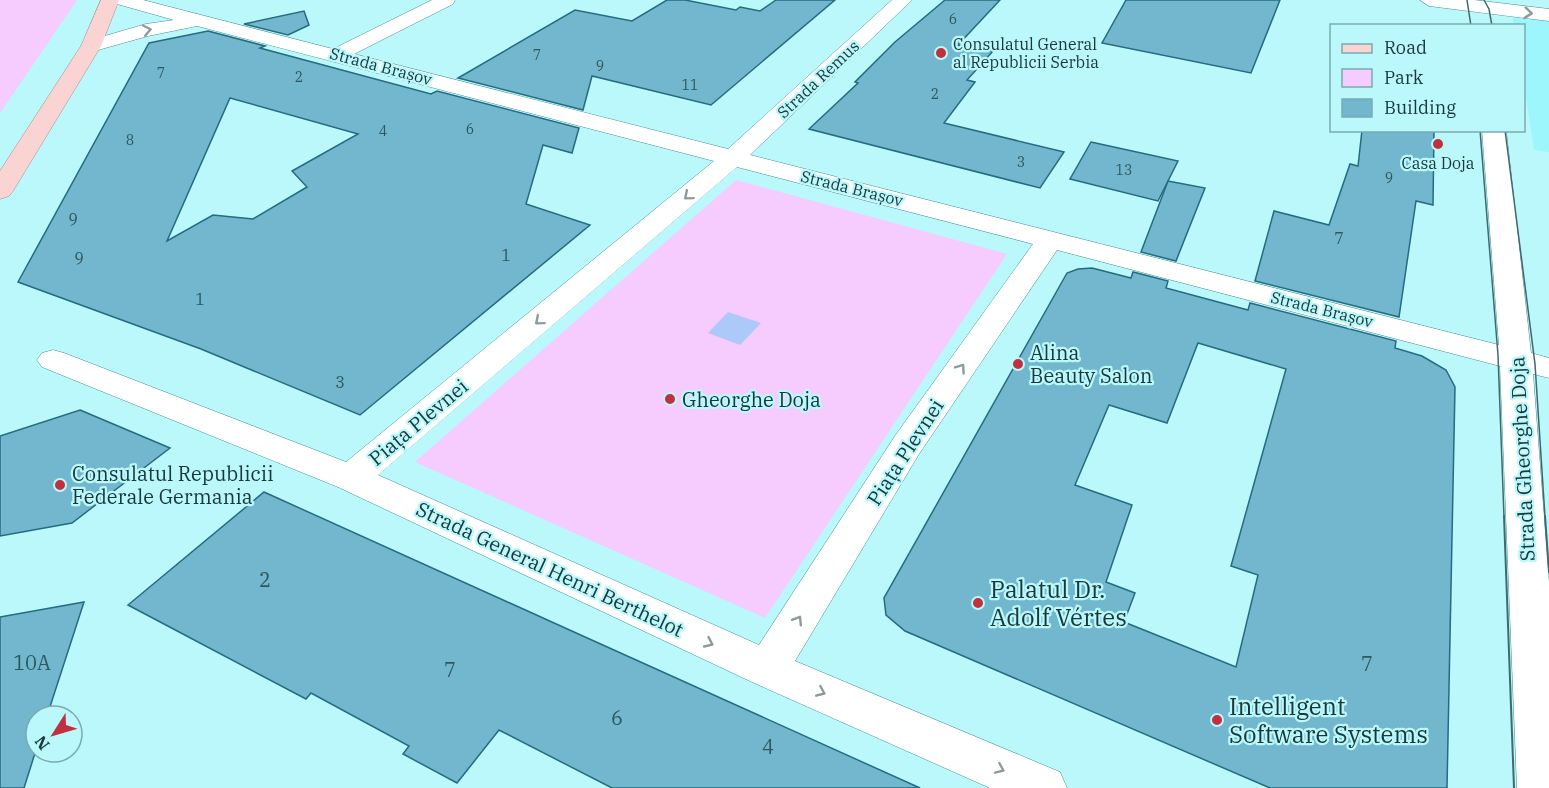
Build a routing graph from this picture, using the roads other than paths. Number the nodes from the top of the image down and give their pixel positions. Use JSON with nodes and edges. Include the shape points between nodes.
{"nodes":[{"id":1,"x":110,"y":0,"type":"edge"},
{"id":2,"x":124,"y":0,"type":"edge"},
{"id":3,"x":446,"y":0,"type":"edge"},
{"id":4,"x":903,"y":0,"type":"edge"},
{"id":5,"x":1429,"y":0,"type":"edge"},
{"id":6,"x":1480,"y":11,"type":"edge"},
{"id":7,"x":1549,"y":15,"type":"edge"},
{"id":8,"x":206,"y":22,"type":"junction"},
{"id":9,"x":91,"y":46,"type":"junction"},
{"id":10,"x":337,"y":55,"type":"junction"},
{"id":11,"x":1494,"y":132,"type":"edge"},
{"id":12,"x":733,"y":158,"type":"junction"},
{"id":13,"x":0,"y":192,"type":"edge"},
{"id":14,"x":1050,"y":240,"type":"junction"},
{"id":15,"x":53,"y":360,"type":"dead end"},
{"id":16,"x":1521,"y":361,"type":"edge"},
{"id":17,"x":351,"y":478,"type":"junction"},
{"id":18,"x":767,"y":669,"type":"junction"},
{"id":19,"x":1043,"y":788,"type":"edge"},
{"id":20,"x":1541,"y":788,"type":"edge"}],
"edges":[{"from":1,"to":9,"type":"main road"},
{"from":2,"to":8,"type":"street","name":"Strada Brașov"},
{"from":3,"to":10,"type":"street"},
{"from":4,"to":12,"type":"street","name":"Strada Remus"},
{"from":5,"to":6,"type":"street"},
{"from":6,"to":7,"type":"street","one_way":true},
{"from":9,"to":8,"type":"street","name":"Strada Brașov","one_way":true,"via":[[146,30]]},
{"from":8,"to":10,"type":"street","name":"Strada Brașov"},
{"from":9,"to":13,"type":"main road"},
{"from":10,"to":12,"type":"street","name":"Strada Brașov"},
{"from":11,"to":16,"type":"street","name":"Strada Gheorghe Doja"},
{"from":12,"to":14,"type":"street","name":"Strada Brașov"},
{"from":12,"to":17,"type":"street","name":"Piața Plevnei","one_way":true},
{"from":14,"to":16,"type":"street","name":"Strada Brașov"},
{"from":18,"to":14,"type":"street","name":"Piața Plevnei","one_way":true,"via":[[907,445]]},
{"from":15,"to":17,"type":"street","name":"Strada General Henri Berthelot"},
{"from":16,"to":20,"type":"street","name":"Strada Gheorghe Doja"},
{"from":17,"to":18,"type":"street","name":"Strada General Henri Berthelot","one_way":true},
{"from":18,"to":19,"type":"street","name":"Strada General Henri Berthelot","one_way":true}]}
